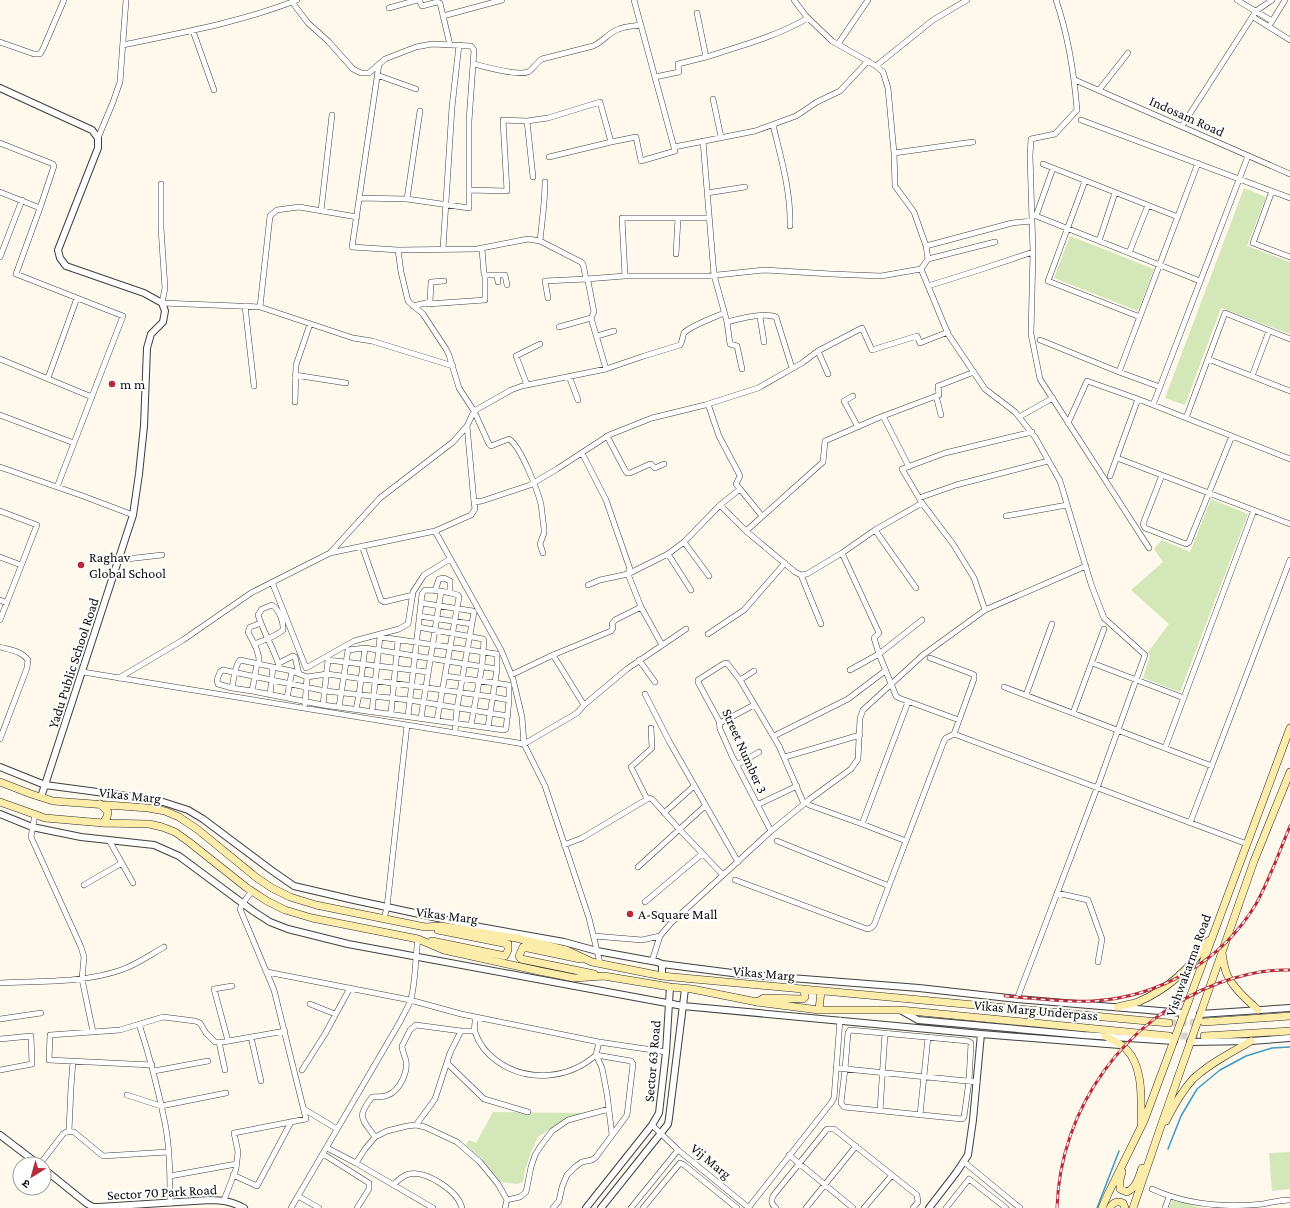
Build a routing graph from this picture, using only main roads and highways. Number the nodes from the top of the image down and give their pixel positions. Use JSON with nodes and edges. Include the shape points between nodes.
{"nodes":[{"id":1,"x":1290,"y":728,"type":"edge"},
{"id":2,"x":1290,"y":772,"type":"edge"},
{"id":3,"x":0,"y":782,"type":"edge"},
{"id":4,"x":0,"y":802,"type":"edge"},
{"id":5,"x":100,"y":804,"type":"junction"},
{"id":6,"x":103,"y":823,"type":"junction"},
{"id":7,"x":425,"y":927,"type":"junction"},
{"id":8,"x":1215,"y":929,"type":"junction"},
{"id":9,"x":418,"y":939,"type":"junction"},
{"id":10,"x":1222,"y":953,"type":"junction"},
{"id":11,"x":592,"y":962,"type":"junction"},
{"id":12,"x":604,"y":976,"type":"junction"},
{"id":13,"x":802,"y":989,"type":"junction"},
{"id":14,"x":821,"y":991,"type":"junction"},
{"id":15,"x":918,"y":999,"type":"joint"},
{"id":16,"x":757,"y":1002,"type":"junction"},
{"id":17,"x":1117,"y":1007,"type":"road end"},
{"id":18,"x":819,"y":1010,"type":"junction"},
{"id":19,"x":900,"y":1010,"type":"joint"},
{"id":20,"x":1258,"y":1010,"type":"road end"},
{"id":21,"x":1290,"y":1016,"type":"edge"},
{"id":22,"x":1204,"y":1022,"type":"tunnel mouth"},
{"id":23,"x":1169,"y":1023,"type":"tunnel mouth"},
{"id":24,"x":1290,"y":1031,"type":"edge"},
{"id":25,"x":1105,"y":1036,"type":"road end"},
{"id":26,"x":1204,"y":1036,"type":"tunnel mouth"},
{"id":27,"x":1172,"y":1038,"type":"junction"},
{"id":28,"x":1251,"y":1041,"type":"road end"},
{"id":29,"x":1141,"y":1128,"type":"junction"},
{"id":30,"x":1160,"y":1128,"type":"junction"},
{"id":31,"x":1152,"y":1153,"type":"junction"},
{"id":32,"x":1123,"y":1164,"type":"junction"},
{"id":33,"x":1102,"y":1208,"type":"edge"},
{"id":34,"x":1110,"y":1208,"type":"edge"},
{"id":35,"x":1125,"y":1208,"type":"edge"},
{"id":36,"x":1133,"y":1208,"type":"edge"}],
"edges":[{"from":1,"to":8,"type":"main road","name":"Vishwakarma Road"},
{"from":2,"to":10,"type":"main road","name":"Vishwakarma Road","via":[[1254,861]]},
{"from":3,"to":5,"type":"main road","name":"Vikas Marg","via":[[53,801]]},
{"from":4,"to":6,"type":"main road","name":"Vikas Marg","via":[[45,818]]},
{"from":5,"to":6,"type":"main road","via":[[108,812]]},
{"from":5,"to":7,"type":"main road","name":"Vikas Marg","via":[[148,808],[180,817],[257,878],[290,897],[316,905]]},
{"from":6,"to":9,"type":"main road","name":"Vikas Marg","via":[[149,824],[175,832],[252,891],[285,910],[312,918]]},
{"from":7,"to":9,"type":"main road","via":[[508,944],[508,950],[506,956]]},
{"from":7,"to":11,"type":"main road","name":"Vikas Marg","via":[[440,926],[516,938],[566,950]]},
{"from":8,"to":17,"type":"main road","via":[[1194,959],[1164,989],[1137,1002]]},
{"from":8,"to":27,"type":"main road","name":"Vishwakarma Road"},
{"from":9,"to":12,"type":"main road","name":"Vikas Marg","via":[[444,950],[574,978]]},
{"from":10,"to":20,"type":"main road","via":[[1226,973],[1237,989]]},
{"from":10,"to":30,"type":"main road","name":"Vishwakarma Road"},
{"from":11,"to":12,"type":"main road","via":[[523,947],[519,956],[521,959]]},
{"from":11,"to":13,"type":"main road","name":"Vikas Marg","via":[[662,976]]},
{"from":12,"to":16,"type":"main road","name":"Vikas Marg"},
{"from":13,"to":14,"type":"main road","name":"Vikas Marg"},
{"from":13,"to":16,"type":"main road","via":[[805,995],[803,999],[764,998]]},
{"from":14,"to":15,"type":"main road","name":"Vikas Marg"},
{"from":14,"to":18,"type":"main road"},
{"from":15,"to":23,"type":"main road","name":"Vikas Marg Underpass"},
{"from":16,"to":18,"type":"main road","name":"Vikas Marg"},
{"from":18,"to":19,"type":"main road","name":"Vikas Marg"},
{"from":19,"to":27,"type":"main road","name":"Vikas Marg Underpass"},
{"from":21,"to":22,"type":"main road"},
{"from":24,"to":26,"type":"main road"},
{"from":25,"to":29,"type":"main road","via":[[1121,1045],[1134,1060],[1140,1081]]},
{"from":27,"to":29,"type":"main road","name":"Vishwakarma Road"},
{"from":28,"to":30,"type":"main road","via":[[1213,1063],[1193,1080]]},
{"from":29,"to":32,"type":"main road","name":"Vishwakarma Road"},
{"from":30,"to":31,"type":"main road","name":"Vishwakarma Road"},
{"from":31,"to":32,"type":"main road","via":[[1135,1186],[1127,1192],[1120,1189],[1119,1185]]},
{"from":31,"to":36,"type":"main road","name":"Vishwakarma Road"},
{"from":32,"to":33,"type":"main road","name":"Vishwakarma Road"},
{"from":34,"to":35,"type":"main road","via":[[1118,1201],[1123,1203]]}]}
